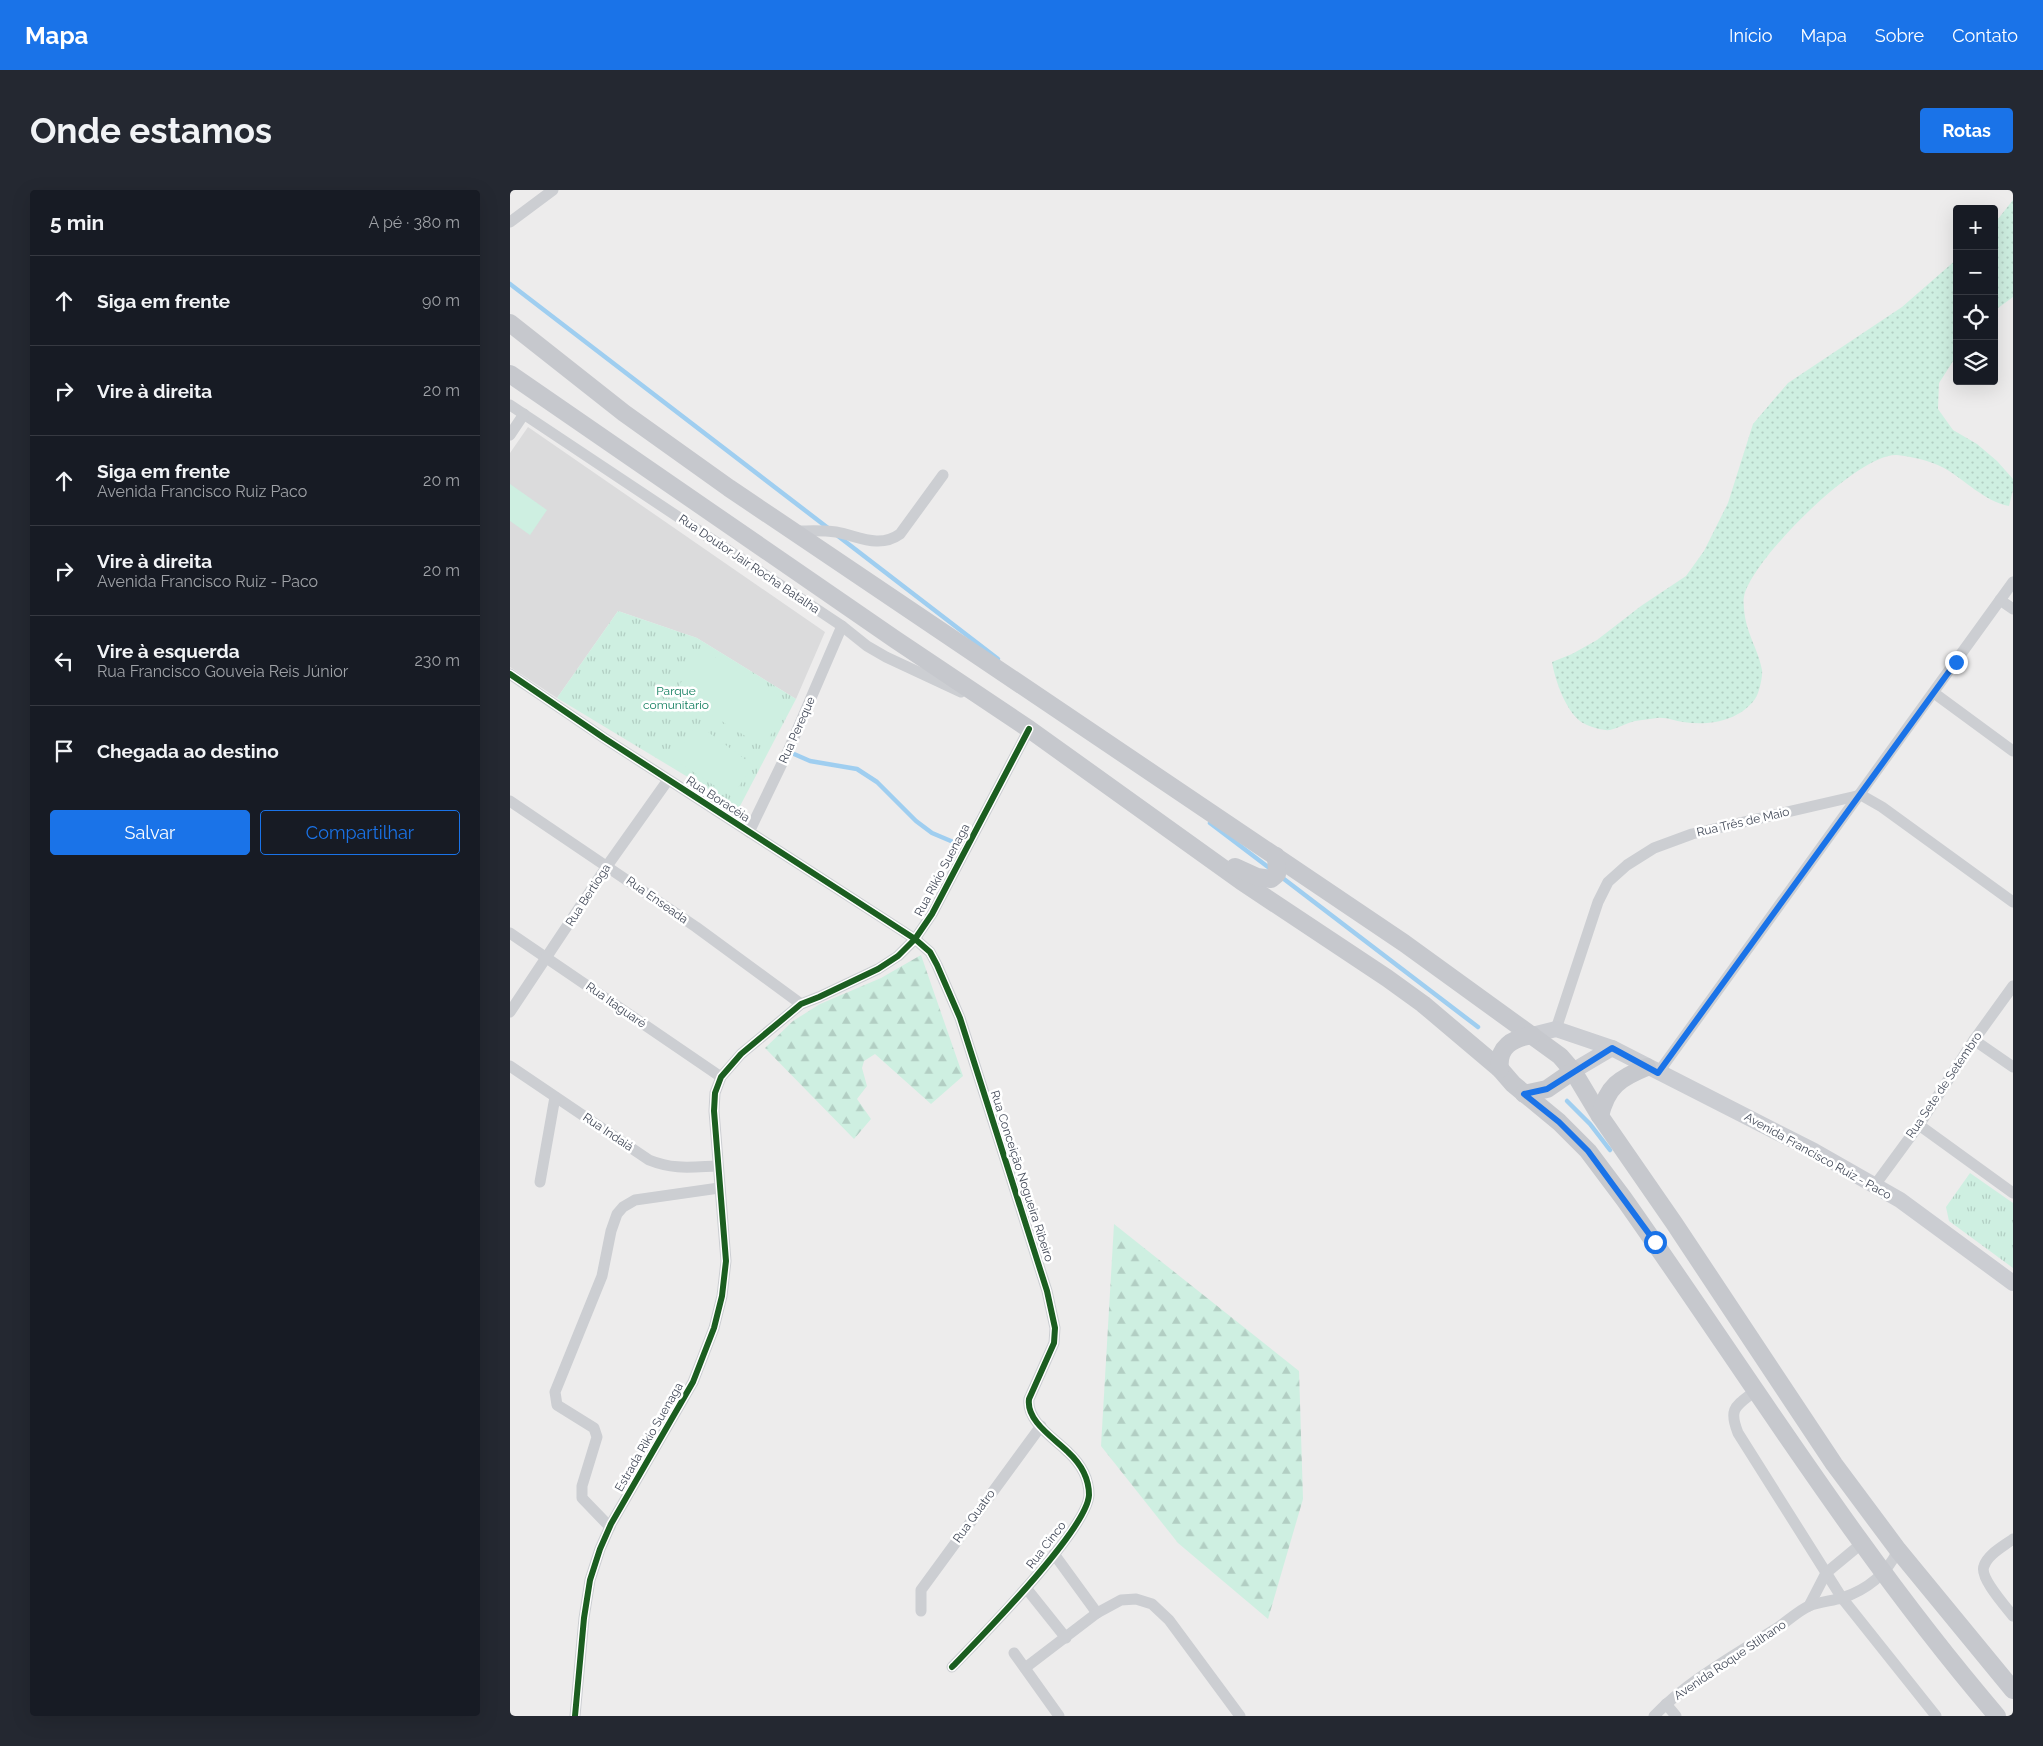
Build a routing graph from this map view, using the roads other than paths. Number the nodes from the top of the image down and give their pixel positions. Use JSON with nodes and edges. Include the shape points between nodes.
{"nodes":[{"id":1,"x":552,"y":190,"type":"edge"},
{"id":2,"x":510,"y":222,"type":"edge"},
{"id":3,"x":510,"y":323,"type":"edge"},
{"id":4,"x":510,"y":374,"type":"edge"},
{"id":5,"x":510,"y":405,"type":"edge"},
{"id":6,"x":524,"y":414,"type":"junction"},
{"id":7,"x":510,"y":435,"type":"edge"},
{"id":8,"x":943,"y":475,"type":"dead end"},
{"id":9,"x":796,"y":531,"type":"junction"},
{"id":10,"x":2013,"y":582,"type":"edge"},
{"id":11,"x":2000,"y":600,"type":"junction"},
{"id":12,"x":2013,"y":609,"type":"edge"},
{"id":13,"x":842,"y":626,"type":"junction"},
{"id":14,"x":510,"y":674,"type":"edge"},
{"id":15,"x":1934,"y":693,"type":"junction"},
{"id":16,"x":996,"y":707,"type":"junction"},
{"id":17,"x":1029,"y":729,"type":"junction"},
{"id":18,"x":2013,"y":751,"type":"edge"},
{"id":19,"x":668,"y":780,"type":"junction"},
{"id":20,"x":1861,"y":795,"type":"junction"},
{"id":21,"x":510,"y":802,"type":"edge"},
{"id":22,"x":749,"y":832,"type":"junction"},
{"id":23,"x":1203,"y":853,"type":"junction"},
{"id":24,"x":1276,"y":856,"type":"junction"},
{"id":25,"x":607,"y":866,"type":"junction"},
{"id":26,"x":2013,"y":902,"type":"edge"},
{"id":27,"x":510,"y":933,"type":"edge"},
{"id":28,"x":915,"y":939,"type":"junction"},
{"id":29,"x":548,"y":958,"type":"junction"},
{"id":30,"x":2013,"y":986,"type":"edge"},
{"id":31,"x":801,"y":1004,"type":"junction"},
{"id":32,"x":510,"y":1012,"type":"edge"},
{"id":33,"x":1556,"y":1029,"type":"junction"},
{"id":34,"x":1532,"y":1035,"type":"junction"},
{"id":35,"x":1974,"y":1040,"type":"junction"},
{"id":36,"x":1612,"y":1048,"type":"junction"},
{"id":37,"x":510,"y":1066,"type":"edge"},
{"id":38,"x":2013,"y":1067,"type":"edge"},
{"id":39,"x":1500,"y":1069,"type":"junction"},
{"id":40,"x":1653,"y":1070,"type":"junction"},
{"id":41,"x":1573,"y":1071,"type":"junction"},
{"id":42,"x":721,"y":1077,"type":"junction"},
{"id":43,"x":1524,"y":1094,"type":"junction"},
{"id":44,"x":555,"y":1097,"type":"junction"},
{"id":45,"x":1600,"y":1116,"type":"junction"},
{"id":46,"x":1919,"y":1126,"type":"junction"},
{"id":47,"x":717,"y":1166,"type":"junction"},
{"id":48,"x":540,"y":1182,"type":"dead end"},
{"id":49,"x":1875,"y":1185,"type":"junction"},
{"id":50,"x":719,"y":1188,"type":"junction"},
{"id":51,"x":2013,"y":1193,"type":"edge"},
{"id":52,"x":2013,"y":1283,"type":"edge"},
{"id":53,"x":1755,"y":1391,"type":"junction"},
{"id":54,"x":1040,"y":1426,"type":"junction"},
{"id":55,"x":610,"y":1526,"type":"junction"},
{"id":56,"x":2013,"y":1539,"type":"edge"},
{"id":57,"x":1861,"y":1544,"type":"junction"},
{"id":58,"x":1898,"y":1550,"type":"junction"},
{"id":59,"x":1054,"y":1554,"type":"junction"},
{"id":60,"x":1883,"y":1572,"type":"junction"},
{"id":61,"x":1826,"y":1573,"type":"junction"},
{"id":62,"x":1026,"y":1588,"type":"junction"},
{"id":63,"x":1842,"y":1598,"type":"junction"},
{"id":64,"x":1809,"y":1606,"type":"junction"},
{"id":65,"x":921,"y":1611,"type":"dead end"},
{"id":66,"x":1097,"y":1613,"type":"junction"},
{"id":67,"x":2013,"y":1616,"type":"edge"},
{"id":68,"x":1066,"y":1638,"type":"junction"},
{"id":69,"x":1014,"y":1653,"type":"dead end"},
{"id":70,"x":952,"y":1667,"type":"dead end"},
{"id":71,"x":1025,"y":1668,"type":"junction"},
{"id":72,"x":2013,"y":1690,"type":"edge"},
{"id":73,"x":1666,"y":1704,"type":"junction"},
{"id":74,"x":574,"y":1716,"type":"edge"},
{"id":75,"x":1058,"y":1716,"type":"edge"},
{"id":76,"x":1240,"y":1716,"type":"edge"},
{"id":77,"x":1654,"y":1716,"type":"edge"},
{"id":78,"x":1676,"y":1716,"type":"edge"},
{"id":79,"x":1936,"y":1716,"type":"edge"},
{"id":80,"x":1997,"y":1716,"type":"edge"}],
"edges":[{"from":1,"to":2,"type":"street"},
{"from":3,"to":9,"type":"main road","via":[[624,413]]},
{"from":4,"to":16,"type":"main road"},
{"from":5,"to":6,"type":"street","name":"Rua Doutor Jair Rocha Batalha"},
{"from":6,"to":7,"type":"street"},
{"from":6,"to":13,"type":"street","name":"Rua Doutor Jair Rocha Batalha"},
{"from":8,"to":9,"type":"street","via":[[893,539],[872,541],[837,532]]},
{"from":9,"to":24,"type":"main road"},
{"from":10,"to":11,"type":"street"},
{"from":11,"to":12,"type":"street"},
{"from":11,"to":15,"type":"street"},
{"from":13,"to":16,"type":"street","name":"Rua Doutor Jair Rocha Batalha","via":[[866,646],[886,657]]},
{"from":13,"to":22,"type":"street","name":"Rua Pereque"},
{"from":14,"to":19,"type":"street","name":"Rua Boracéia"},
{"from":15,"to":18,"type":"street"},
{"from":15,"to":20,"type":"street"},
{"from":16,"to":17,"type":"main road"},
{"from":17,"to":23,"type":"main road"},
{"from":17,"to":28,"type":"street","name":"Rua Rikio Suenaga","via":[[932,914]]},
{"from":19,"to":22,"type":"street","name":"Rua Boracéia"},
{"from":19,"to":25,"type":"street","name":"Rua Bertioga"},
{"from":20,"to":26,"type":"street"},
{"from":20,"to":33,"type":"street","name":"Rua Três de Maio","via":[[1692,834],[1654,848],[1627,865],[1608,882],[1598,902]]},
{"from":20,"to":40,"type":"street"},
{"from":21,"to":25,"type":"street","name":"Rua Enseada"},
{"from":22,"to":28,"type":"street","name":"Rua Boracéia"},
{"from":23,"to":24,"type":"main road","via":[[1266,879],[1277,874]]},
{"from":23,"to":39,"type":"main road","via":[[1391,981]]},
{"from":24,"to":34,"type":"main road"},
{"from":25,"to":29,"type":"street","name":"Rua Bertioga"},
{"from":25,"to":31,"type":"street","name":"Rua Enseada"},
{"from":27,"to":29,"type":"street","name":"Rua Itaguaré"},
{"from":28,"to":31,"type":"street","name":"Rua Rikio Suenaga","via":[[878,969]]},
{"from":28,"to":54,"type":"street","name":"Rua Conceição Nogueira Ribeiro","via":[[930,952],[960,1018],[1047,1291],[1055,1328],[1054,1343],[1028,1406]]},
{"from":29,"to":32,"type":"street","name":"Rua Bertioga"},
{"from":29,"to":42,"type":"street","name":"Rua Itaguaré"},
{"from":30,"to":35,"type":"street","name":"Rua Sete de Setembro"},
{"from":31,"to":42,"type":"street","name":"Rua Rikio Suenaga","via":[[741,1054]]},
{"from":33,"to":34,"type":"street"},
{"from":33,"to":36,"type":"street","name":"Avenida Francisco Ruiz - Paco"},
{"from":34,"to":39,"type":"main road","via":[[1517,1038],[1507,1045],[1499,1061]]},
{"from":34,"to":41,"type":"main road","via":[[1560,1056]]},
{"from":35,"to":38,"type":"street"},
{"from":35,"to":46,"type":"street","name":"Rua Sete de Setembro"},
{"from":36,"to":40,"type":"street","name":"Avenida Francisco Ruiz - Paco"},
{"from":36,"to":41,"type":"street"},
{"from":37,"to":44,"type":"street","name":"Rua Indaiá"},
{"from":39,"to":43,"type":"main road"},
{"from":40,"to":45,"type":"main road","via":[[1631,1074],[1611,1088]]},
{"from":40,"to":49,"type":"street","name":"Avenida Francisco Ruiz - Paco"},
{"from":41,"to":43,"type":"main road","via":[[1547,1089]]},
{"from":41,"to":45,"type":"main road"},
{"from":42,"to":47,"type":"street","name":"Rua Rikio Suenaga","via":[[715,1093],[714,1111]]},
{"from":43,"to":53,"type":"main road","via":[[1588,1151],[1665,1256]]},
{"from":44,"to":47,"type":"street","name":"Rua Indaiá","via":[[649,1160],[674,1168]]},
{"from":44,"to":48,"type":"street"},
{"from":45,"to":58,"type":"main road","via":[[1834,1464]]},
{"from":46,"to":49,"type":"street","name":"Rua Sete de Setembro"},
{"from":46,"to":51,"type":"street"},
{"from":47,"to":50,"type":"street","name":"Estrada Rikio Suenaga"},
{"from":49,"to":52,"type":"street","name":"Avenida Francisco Ruiz - Paco"},
{"from":50,"to":55,"type":"street","name":"Estrada Rikio Suenaga","via":[[726,1260],[714,1328],[693,1382]]},
{"from":50,"to":55,"type":"street","via":[[635,1200],[617,1214],[602,1276],[556,1392],[557,1405],[594,1428],[597,1437],[582,1486],[582,1498]]},
{"from":53,"to":57,"type":"main road"},
{"from":53,"to":61,"type":"street","via":[[1736,1406],[1732,1415],[1734,1423]]},
{"from":54,"to":59,"type":"street","name":"Rua Cinco","via":[[1081,1465],[1088,1482],[1089,1497],[1080,1519]]},
{"from":54,"to":65,"type":"street","name":"Rua Quatro","via":[[921,1590]]},
{"from":55,"to":74,"type":"street","name":"Estrada Rikio Suenaga","via":[[590,1580]]},
{"from":56,"to":67,"type":"street","via":[[1992,1555],[1982,1571]]},
{"from":57,"to":60,"type":"main road"},
{"from":57,"to":61,"type":"street","name":"Avenida Roque Stilhano"},
{"from":58,"to":60,"type":"street","name":"Avenida Roque Stilhano"},
{"from":58,"to":72,"type":"main road"},
{"from":59,"to":62,"type":"street","name":"Rua Cinco"},
{"from":59,"to":66,"type":"street"},
{"from":60,"to":63,"type":"street","name":"Avenida Roque Stilhano","via":[[1871,1584]]},
{"from":60,"to":80,"type":"main road","via":[[1923,1627]]},
{"from":61,"to":63,"type":"street"},
{"from":61,"to":64,"type":"street","name":"Avenida Roque Stilhano"},
{"from":62,"to":68,"type":"street"},
{"from":62,"to":70,"type":"street","name":"Rua Cinco"},
{"from":63,"to":64,"type":"street","name":"Avenida Roque Stilhano"},
{"from":63,"to":79,"type":"street"},
{"from":64,"to":73,"type":"street","name":"Avenida Roque Stilhano"},
{"from":66,"to":68,"type":"street"},
{"from":66,"to":76,"type":"street","via":[[1121,1600],[1136,1598],[1152,1604],[1169,1620]]},
{"from":68,"to":71,"type":"street"},
{"from":69,"to":71,"type":"street"},
{"from":71,"to":75,"type":"street"},
{"from":73,"to":77,"type":"street","name":"Avenida Roque Stilhano"},
{"from":73,"to":78,"type":"street"}]}
